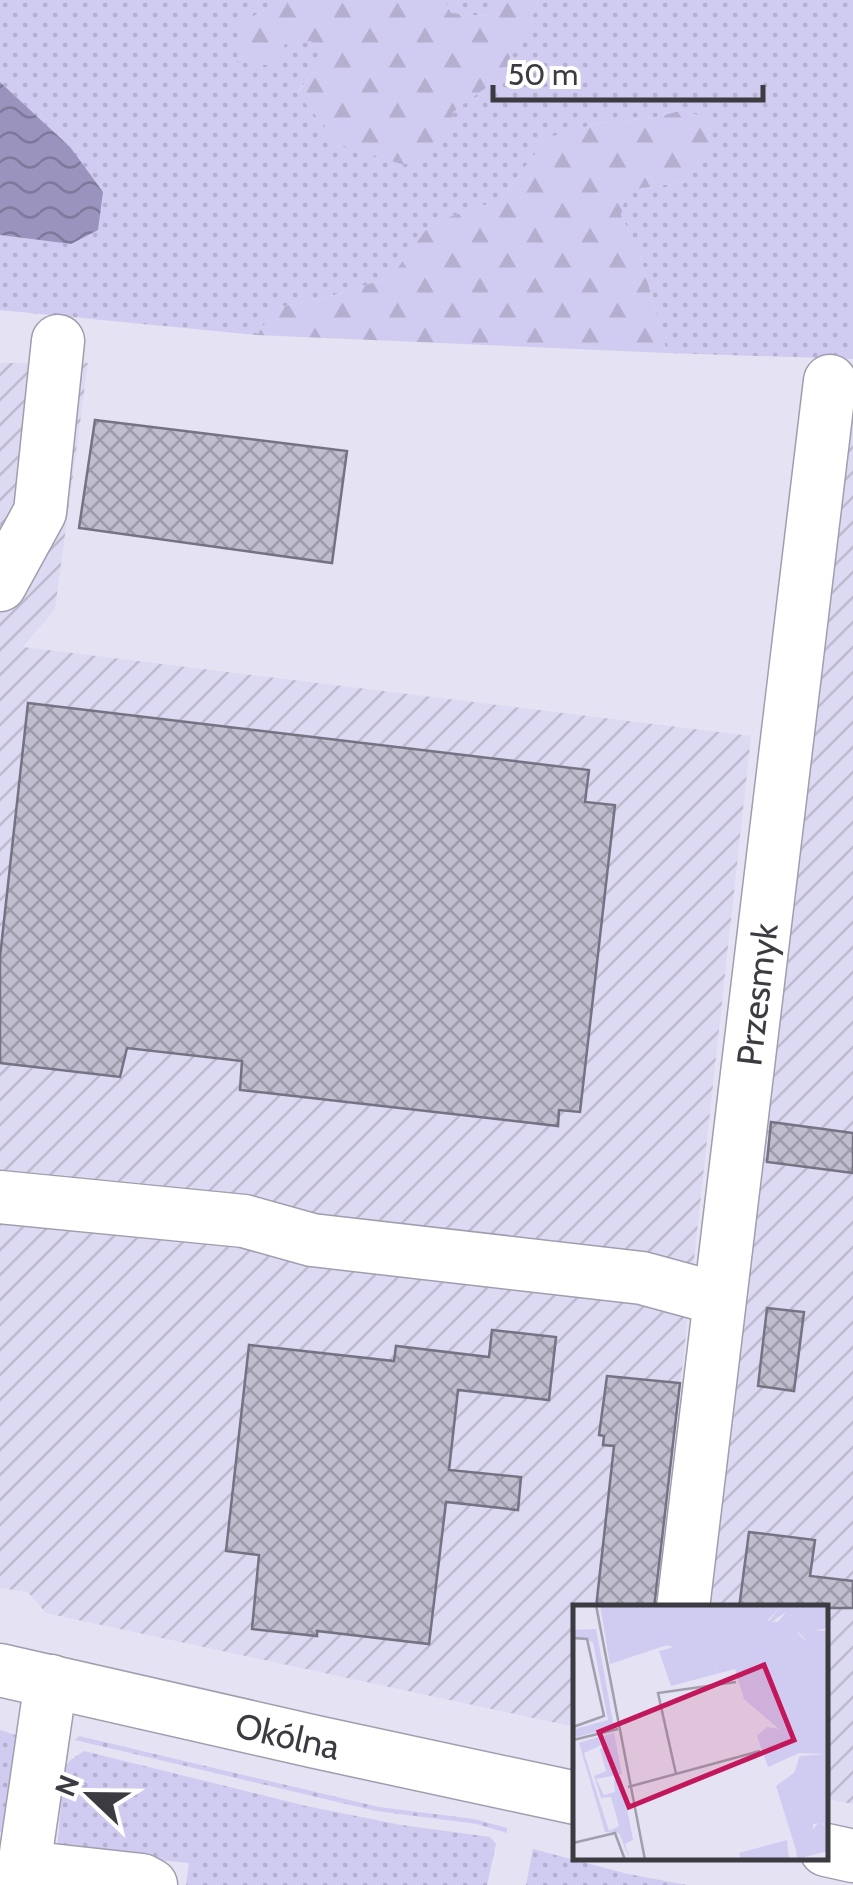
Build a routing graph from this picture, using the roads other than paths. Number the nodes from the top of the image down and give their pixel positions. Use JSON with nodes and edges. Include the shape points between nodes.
{"nodes":[{"id":1,"x":58,"y":341,"type":"dead end"},
{"id":2,"x":830,"y":380,"type":"dead end"},
{"id":3,"x":0,"y":584,"type":"edge"},
{"id":4,"x":0,"y":1197,"type":"edge"},
{"id":5,"x":719,"y":1299,"type":"junction"},
{"id":6,"x":683,"y":1605,"type":"edge"},
{"id":7,"x":0,"y":1670,"type":"edge"},
{"id":8,"x":51,"y":1681,"type":"junction"},
{"id":9,"x":573,"y":1797,"type":"edge"},
{"id":10,"x":828,"y":1850,"type":"edge"},
{"id":11,"x":853,"y":1856,"type":"edge"},
{"id":12,"x":22,"y":1879,"type":"edge"},
{"id":13,"x":151,"y":1885,"type":"edge"}],
"edges":[{"from":1,"to":3,"type":"street","via":[[40,512]]},
{"from":2,"to":5,"type":"street","name":"Przesmyk"},
{"from":4,"to":5,"type":"street","via":[[244,1221],[312,1240],[642,1278]]},
{"from":5,"to":6,"type":"street","name":"Przesmyk"},
{"from":7,"to":8,"type":"street","name":"Okólna"},
{"from":8,"to":9,"type":"street","name":"Okólna"},
{"from":8,"to":12,"type":"street"},
{"from":10,"to":11,"type":"street"},
{"from":12,"to":13,"type":"street"}]}
